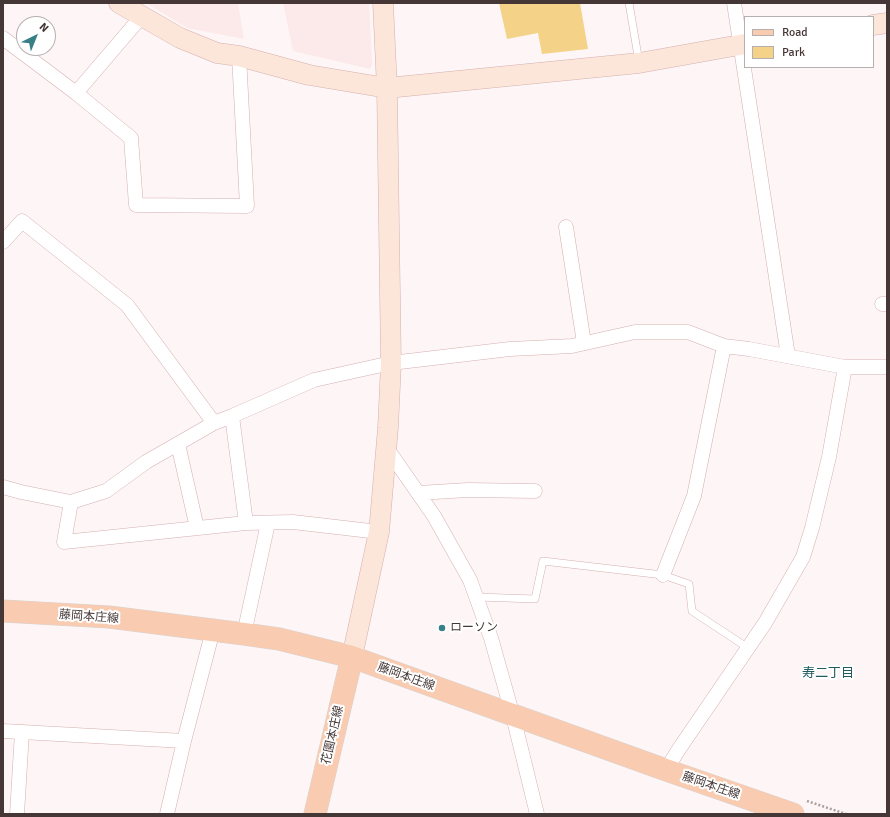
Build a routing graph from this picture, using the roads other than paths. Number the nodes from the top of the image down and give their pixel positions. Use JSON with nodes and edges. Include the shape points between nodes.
{"nodes":[{"id":1,"x":119,"y":3,"type":"edge"},
{"id":2,"x":383,"y":3,"type":"edge"},
{"id":3,"x":629,"y":3,"type":"edge"},
{"id":4,"x":734,"y":3,"type":"edge"},
{"id":5,"x":141,"y":17,"type":"junction"},
{"id":6,"x":887,"y":23,"type":"edge"},
{"id":7,"x":874,"y":25,"type":"edge"},
{"id":8,"x":3,"y":38,"type":"edge"},
{"id":9,"x":743,"y":44,"type":"edge"},
{"id":10,"x":239,"y":56,"type":"junction"},
{"id":11,"x":639,"y":63,"type":"junction"},
{"id":12,"x":746,"y":68,"type":"edge"},
{"id":13,"x":387,"y":88,"type":"junction"},
{"id":14,"x":76,"y":92,"type":"junction"},
{"id":15,"x":566,"y":227,"type":"dead end"},
{"id":16,"x":3,"y":242,"type":"edge"},
{"id":17,"x":584,"y":343,"type":"junction"},
{"id":18,"x":724,"y":346,"type":"junction"},
{"id":19,"x":788,"y":356,"type":"junction"},
{"id":20,"x":391,"y":363,"type":"junction"},
{"id":21,"x":845,"y":367,"type":"junction"},
{"id":22,"x":887,"y":367,"type":"edge"},
{"id":23,"x":232,"y":416,"type":"junction"},
{"id":24,"x":214,"y":422,"type":"junction"},
{"id":25,"x":178,"y":444,"type":"junction"},
{"id":26,"x":386,"y":447,"type":"junction"},
{"id":27,"x":3,"y":487,"type":"edge"},
{"id":28,"x":535,"y":490,"type":"dead end"},
{"id":29,"x":418,"y":494,"type":"junction"},
{"id":30,"x":71,"y":502,"type":"junction"},
{"id":31,"x":246,"y":523,"type":"junction"},
{"id":32,"x":268,"y":523,"type":"junction"},
{"id":33,"x":198,"y":528,"type":"junction"},
{"id":34,"x":379,"y":532,"type":"junction"},
{"id":35,"x":663,"y":575,"type":"junction"},
{"id":36,"x":477,"y":598,"type":"junction"},
{"id":37,"x":3,"y":611,"type":"edge"},
{"id":38,"x":213,"y":630,"type":"junction"},
{"id":39,"x":244,"y":634,"type":"junction"},
{"id":40,"x":748,"y":648,"type":"junction"},
{"id":41,"x":352,"y":657,"type":"junction"},
{"id":42,"x":513,"y":716,"type":"junction"},
{"id":43,"x":3,"y":731,"type":"edge"},
{"id":44,"x":22,"y":732,"type":"junction"},
{"id":45,"x":184,"y":741,"type":"junction"},
{"id":46,"x":666,"y":770,"type":"junction"},
{"id":47,"x":17,"y":814,"type":"edge"},
{"id":48,"x":167,"y":814,"type":"edge"},
{"id":49,"x":315,"y":814,"type":"edge"},
{"id":50,"x":537,"y":814,"type":"edge"},
{"id":51,"x":793,"y":814,"type":"edge"}],
"edges":[{"from":1,"to":5,"type":"street"},
{"from":2,"to":13,"type":"street"},
{"from":3,"to":11,"type":"lane"},
{"from":4,"to":9,"type":"street"},
{"from":5,"to":10,"type":"street","via":[[193,44],[217,53]]},
{"from":5,"to":14,"type":"street"},
{"from":6,"to":7,"type":"street"},
{"from":8,"to":14,"type":"street"},
{"from":9,"to":11,"type":"street"},
{"from":10,"to":13,"type":"street","via":[[309,75]]},
{"from":10,"to":14,"type":"street","via":[[247,206],[136,205],[131,138]]},
{"from":11,"to":13,"type":"street"},
{"from":12,"to":19,"type":"street"},
{"from":13,"to":20,"type":"street"},
{"from":15,"to":17,"type":"street"},
{"from":16,"to":24,"type":"street","via":[[22,221],[127,305]]},
{"from":17,"to":18,"type":"street","via":[[636,332],[688,332]]},
{"from":17,"to":20,"type":"street"},
{"from":18,"to":19,"type":"street"},
{"from":18,"to":35,"type":"street","via":[[694,496]]},
{"from":19,"to":21,"type":"street"},
{"from":20,"to":23,"type":"street","via":[[314,380]]},
{"from":20,"to":26,"type":"street"},
{"from":21,"to":22,"type":"street"},
{"from":21,"to":40,"type":"street","via":[[829,457],[803,558]]},
{"from":23,"to":24,"type":"street"},
{"from":23,"to":31,"type":"street"},
{"from":24,"to":25,"type":"street"},
{"from":25,"to":30,"type":"street","via":[[146,462],[106,491]]},
{"from":25,"to":33,"type":"street"},
{"from":26,"to":29,"type":"street"},
{"from":26,"to":34,"type":"street"},
{"from":27,"to":30,"type":"street"},
{"from":28,"to":29,"type":"street","via":[[468,490]]},
{"from":29,"to":36,"type":"street","via":[[434,516],[470,580]]},
{"from":30,"to":33,"type":"street","via":[[64,542]]},
{"from":31,"to":32,"type":"street"},
{"from":31,"to":33,"type":"street"},
{"from":32,"to":34,"type":"street","via":[[293,522]]},
{"from":32,"to":39,"type":"street"},
{"from":34,"to":41,"type":"street"},
{"from":35,"to":36,"type":"lane","via":[[543,561],[535,599]]},
{"from":35,"to":40,"type":"lane","via":[[689,584],[692,611]]},
{"from":36,"to":42,"type":"street"},
{"from":37,"to":38,"type":"main road","name":"藤岡本庄線","via":[[108,617]]},
{"from":38,"to":39,"type":"main road","name":"藤岡本庄線"},
{"from":38,"to":45,"type":"street"},
{"from":39,"to":41,"type":"main road","name":"藤岡本庄線","via":[[279,639]]},
{"from":40,"to":46,"type":"street"},
{"from":41,"to":42,"type":"main road","name":"藤岡本庄線"},
{"from":41,"to":49,"type":"main road","name":"花園本庄線"},
{"from":42,"to":46,"type":"main road","name":"藤岡本庄線"},
{"from":42,"to":50,"type":"street"},
{"from":43,"to":44,"type":"street"},
{"from":44,"to":45,"type":"street"},
{"from":44,"to":47,"type":"street"},
{"from":45,"to":48,"type":"street"},
{"from":46,"to":51,"type":"main road","name":"藤岡本庄線"}]}
